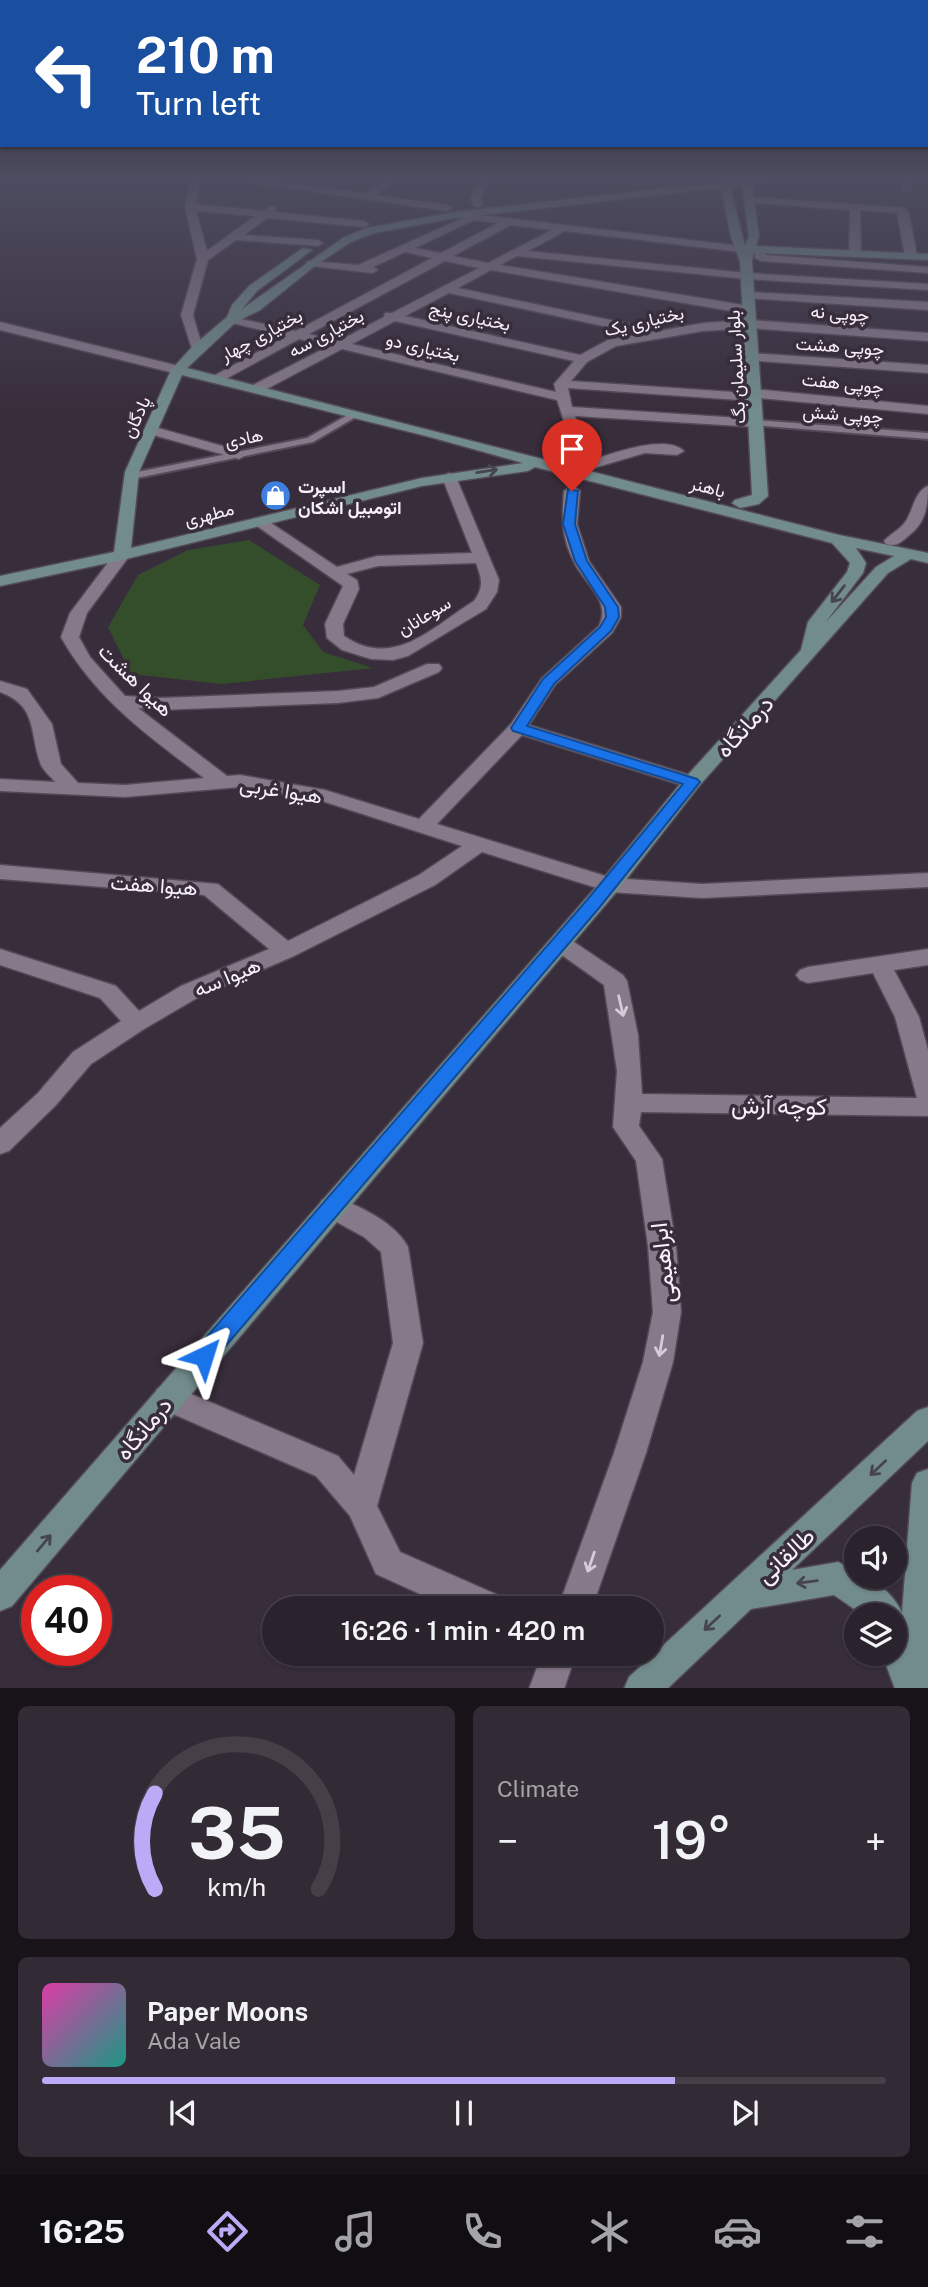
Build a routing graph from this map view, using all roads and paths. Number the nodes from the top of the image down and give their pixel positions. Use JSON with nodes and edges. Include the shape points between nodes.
{"nodes":[{"id":1,"x":201,"y":255,"type":"edge"},
{"id":2,"x":208,"y":255,"type":"edge"},
{"id":3,"x":301,"y":255,"type":"edge"},
{"id":4,"x":325,"y":255,"type":"edge"},
{"id":5,"x":387,"y":255,"type":"edge"},
{"id":6,"x":433,"y":255,"type":"edge"},
{"id":7,"x":447,"y":255,"type":"edge"},
{"id":8,"x":513,"y":255,"type":"edge"},
{"id":9,"x":534,"y":255,"type":"edge"},
{"id":10,"x":749,"y":255,"type":"edge"},
{"id":11,"x":755,"y":255,"type":"edge"},
{"id":12,"x":877,"y":255,"type":"edge"},
{"id":13,"x":911,"y":256,"type":"joint"},
{"id":14,"x":443,"y":257,"type":"junction"},
{"id":15,"x":928,"y":257,"type":"edge"},
{"id":16,"x":202,"y":259,"type":"junction"},
{"id":17,"x":312,"y":263,"type":"junction"},
{"id":18,"x":361,"y":268,"type":"junction"},
{"id":19,"x":487,"y":268,"type":"junction"},
{"id":20,"x":928,"y":270,"type":"edge"},
{"id":21,"x":747,"y":276,"type":"junction"},
{"id":22,"x":406,"y":277,"type":"junction"},
{"id":23,"x":928,"y":287,"type":"edge"},
{"id":24,"x":448,"y":289,"type":"junction"},
{"id":25,"x":352,"y":306,"type":"junction"},
{"id":26,"x":928,"y":306,"type":"edge"},
{"id":27,"x":749,"y":310,"type":"junction"},
{"id":28,"x":393,"y":317,"type":"junction"},
{"id":29,"x":232,"y":319,"type":"junction"},
{"id":30,"x":0,"y":326,"type":"edge"},
{"id":31,"x":299,"y":334,"type":"junction"},
{"id":32,"x":657,"y":334,"type":"junction"},
{"id":33,"x":928,"y":337,"type":"edge"},
{"id":34,"x":340,"y":345,"type":"junction"},
{"id":35,"x":197,"y":349,"type":"junction"},
{"id":36,"x":750,"y":357,"type":"junction"},
{"id":37,"x":582,"y":359,"type":"junction"},
{"id":38,"x":928,"y":369,"type":"edge"},
{"id":39,"x":178,"y":370,"type":"junction"},
{"id":40,"x":215,"y":379,"type":"junction"},
{"id":41,"x":561,"y":384,"type":"junction"},
{"id":42,"x":256,"y":389,"type":"junction"},
{"id":43,"x":754,"y":395,"type":"junction"},
{"id":44,"x":565,"y":405,"type":"junction"},
{"id":45,"x":928,"y":410,"type":"edge"},
{"id":46,"x":356,"y":414,"type":"junction"},
{"id":47,"x":756,"y":423,"type":"junction"},
{"id":48,"x":151,"y":430,"type":"junction"},
{"id":49,"x":435,"y":434,"type":"junction"},
{"id":50,"x":928,"y":436,"type":"edge"},
{"id":51,"x":499,"y":444,"type":"junction"},
{"id":52,"x":480,"y":448,"type":"junction"},
{"id":53,"x":677,"y":451,"type":"dead end"},
{"id":54,"x":239,"y":455,"type":"junction"},
{"id":55,"x":583,"y":465,"type":"junction"},
{"id":56,"x":552,"y":466,"type":"junction"},
{"id":57,"x":132,"y":477,"type":"junction"},
{"id":58,"x":449,"y":477,"type":"junction"},
{"id":59,"x":422,"y":482,"type":"junction"},
{"id":60,"x":572,"y":491,"type":"dead end"},
{"id":61,"x":928,"y":491,"type":"edge"},
{"id":62,"x":740,"y":503,"type":"junction"},
{"id":63,"x":259,"y":522,"type":"junction"},
{"id":64,"x":838,"y":540,"type":"junction"},
{"id":65,"x":914,"y":550,"type":"edge"},
{"id":66,"x":122,"y":555,"type":"junction"},
{"id":67,"x":483,"y":558,"type":"junction"},
{"id":68,"x":337,"y":572,"type":"junction"},
{"id":69,"x":0,"y":581,"type":"edge"},
{"id":70,"x":807,"y":656,"type":"junction"},
{"id":71,"x":433,"y":668,"type":"dead end"},
{"id":72,"x":0,"y":686,"type":"edge"},
{"id":73,"x":20,"y":693,"type":"junction"},
{"id":74,"x":0,"y":701,"type":"edge"},
{"id":75,"x":121,"y":701,"type":"junction"},
{"id":76,"x":518,"y":728,"type":"junction"},
{"id":77,"x":692,"y":782,"type":"junction"},
{"id":78,"x":223,"y":783,"type":"junction"},
{"id":79,"x":0,"y":785,"type":"edge"},
{"id":80,"x":72,"y":789,"type":"junction"},
{"id":81,"x":425,"y":826,"type":"junction"},
{"id":82,"x":479,"y":844,"type":"junction"},
{"id":83,"x":0,"y":872,"type":"edge"},
{"id":84,"x":928,"y":880,"type":"edge"},
{"id":85,"x":610,"y":884,"type":"junction"},
{"id":86,"x":560,"y":943,"type":"junction"},
{"id":87,"x":286,"y":951,"type":"junction"},
{"id":88,"x":928,"y":957,"type":"edge"},
{"id":89,"x":1,"y":958,"type":"edge"},
{"id":90,"x":880,"y":964,"type":"junction"},
{"id":91,"x":808,"y":975,"type":"dead end"},
{"id":92,"x":136,"y":1023,"type":"junction"},
{"id":93,"x":928,"y":1096,"type":"edge"},
{"id":94,"x":630,"y":1103,"type":"junction"},
{"id":95,"x":928,"y":1107,"type":"edge"},
{"id":96,"x":0,"y":1144,"type":"edge"},
{"id":97,"x":332,"y":1208,"type":"junction"},
{"id":98,"x":168,"y":1398,"type":"junction"},
{"id":99,"x":928,"y":1421,"type":"edge"},
{"id":100,"x":928,"y":1483,"type":"edge"},
{"id":101,"x":361,"y":1506,"type":"junction"},
{"id":102,"x":744,"y":1594,"type":"junction"},
{"id":103,"x":0,"y":1595,"type":"edge"},
{"id":104,"x":461,"y":1596,"type":"edge"},
{"id":105,"x":579,"y":1596,"type":"edge"},
{"id":106,"x":874,"y":1603,"type":"edge"},
{"id":107,"x":555,"y":1666,"type":"edge"},
{"id":108,"x":904,"y":1666,"type":"edge"},
{"id":109,"x":546,"y":1688,"type":"edge"},
{"id":110,"x":643,"y":1688,"type":"edge"},
{"id":111,"x":913,"y":1688,"type":"edge"},
{"id":112,"x":913,"y":1688,"type":"edge"}],
"edges":[{"from":1,"to":16,"type":"street"},
{"from":2,"to":16,"type":"street"},
{"from":3,"to":29,"type":"street","via":[[254,288],[235,307]]},
{"from":4,"to":17,"type":"street"},
{"from":5,"to":18,"type":"street"},
{"from":6,"to":14,"type":"street"},
{"from":7,"to":14,"type":"street","name":"بختیاری چهار"},
{"from":8,"to":19,"type":"street","name":"بختیاری سه"},
{"from":9,"to":21,"type":"street"},
{"from":10,"to":21,"type":"street","name":"بلوار سلیمان بگ"},
{"from":11,"to":20,"type":"street"},
{"from":12,"to":13,"type":"street"},
{"from":13,"to":15,"type":"street"},
{"from":14,"to":19,"type":"street"},
{"from":14,"to":22,"type":"street","name":"بختیاری چهار"},
{"from":16,"to":35,"type":"street","via":[[187,315]]},
{"from":17,"to":18,"type":"street"},
{"from":17,"to":29,"type":"street","via":[[257,307]]},
{"from":18,"to":22,"type":"street"},
{"from":19,"to":24,"type":"street","name":"بختیاری سه"},
{"from":19,"to":27,"type":"street"},
{"from":21,"to":23,"type":"street"},
{"from":21,"to":27,"type":"street","name":"بلوار سلیمان بگ"},
{"from":22,"to":25,"type":"street","name":"بختیاری چهار"},
{"from":24,"to":28,"type":"street","name":"بختیاری سه"},
{"from":24,"to":32,"type":"street"},
{"from":25,"to":28,"type":"street","name":"بختیاری پنج"},
{"from":25,"to":31,"type":"street","name":"بختیاری چهار"},
{"from":26,"to":27,"type":"street"},
{"from":27,"to":32,"type":"street","name":"بختیاری یک","via":[[703,327]]},
{"from":27,"to":33,"type":"street","name":"چوپی نه"},
{"from":27,"to":36,"type":"street","name":"بلوار سلیمان بگ"},
{"from":28,"to":34,"type":"street","name":"بختیاری سه"},
{"from":28,"to":37,"type":"street","name":"بختیاری پنج"},
{"from":29,"to":31,"type":"street","name":"بختیاری دو"},
{"from":29,"to":35,"type":"street","name":"پادگان"},
{"from":30,"to":39,"type":"street"},
{"from":31,"to":34,"type":"street","name":"بختیاری دو"},
{"from":31,"to":40,"type":"street","name":"بختیاری چهار"},
{"from":32,"to":37,"type":"street","name":"بختیاری یک","via":[[612,343]]},
{"from":34,"to":42,"type":"street","name":"بختیاری سه"},
{"from":34,"to":44,"type":"street","name":"بختیاری دو"},
{"from":35,"to":39,"type":"street","name":"پادگان"},
{"from":36,"to":38,"type":"street","name":"چوپی هشت"},
{"from":36,"to":43,"type":"street","name":"بلوار سلیمان بگ"},
{"from":37,"to":41,"type":"street","name":"بختیاری یک"},
{"from":39,"to":40,"type":"street","name":"باهنر"},
{"from":39,"to":48,"type":"street","name":"پادگان"},
{"from":40,"to":42,"type":"street","name":"باهنر"},
{"from":41,"to":43,"type":"street","name":"چوپی هفت"},
{"from":41,"to":44,"type":"street"},
{"from":42,"to":46,"type":"street","name":"باهنر"},
{"from":43,"to":45,"type":"street","name":"چوپی هفت"},
{"from":43,"to":47,"type":"street","name":"بلوار سلیمان بگ"},
{"from":44,"to":47,"type":"street","name":"بختیاری دو"},
{"from":44,"to":55,"type":"street"},
{"from":46,"to":49,"type":"street","name":"باهنر"},
{"from":46,"to":54,"type":"lane","name":"هادی","via":[[310,440]]},
{"from":47,"to":50,"type":"lane","name":"چوپی شش"},
{"from":47,"to":62,"type":"street","name":"بلوار سلیمان بگ","via":[[760,496]]},
{"from":48,"to":54,"type":"street"},
{"from":48,"to":57,"type":"street","name":"پادگان"},
{"from":49,"to":51,"type":"street","name":"باهنر"},
{"from":49,"to":52,"type":"street","name":"باهنر"},
{"from":51,"to":52,"type":"street","name":"باهنر"},
{"from":51,"to":55,"type":"street","name":"باهنر"},
{"from":52,"to":56,"type":"street","name":"باهنر"},
{"from":52,"to":59,"type":"street","via":[[456,467]]},
{"from":53,"to":55,"type":"street","via":[[643,449]]},
{"from":54,"to":57,"type":"lane","name":"هادی"},
{"from":55,"to":62,"type":"street","name":"باهنر"},
{"from":58,"to":56,"type":"street","name":"مطهری","one_way":true,"via":[[509,467]]},
{"from":56,"to":64,"type":"street","name":"باهنر"},
{"from":57,"to":66,"type":"street","name":"پادگان"},
{"from":58,"to":59,"type":"street","name":"مطهری"},
{"from":58,"to":67,"type":"street","name":"سوعانان"},
{"from":59,"to":63,"type":"street","name":"مطهری"},
{"from":60,"to":76,"type":"street","via":[[569,524],[581,561],[612,607],[612,617],[606,629],[548,682]]},
{"from":61,"to":65,"type":"street","via":[[912,526]]},
{"from":62,"to":65,"type":"street","name":"باهنر"},
{"from":63,"to":66,"type":"street","name":"مطهری"},
{"from":63,"to":68,"type":"street"},
{"from":64,"to":65,"type":"street","name":"باهنر"},
{"from":64,"to":70,"type":"street","name":"درمانگاه","one_way":true,"via":[[858,563],[817,622]]},
{"from":65,"to":70,"type":"street","name":"درمانگاه","via":[[882,570]]},
{"from":66,"to":69,"type":"street","name":"مطهری"},
{"from":66,"to":75,"type":"street","name":"هیوا هشت","via":[[79,613],[70,636],[79,657]]},
{"from":67,"to":68,"type":"street","via":[[377,561]]},
{"from":67,"to":68,"type":"street","name":"سوعانان","via":[[491,580],[480,605],[394,655],[366,653],[336,638],[334,624],[351,589],[351,583]]},
{"from":70,"to":77,"type":"street","name":"درمانگاه"},
{"from":71,"to":75,"type":"street","via":[[378,692],[160,704]]},
{"from":72,"to":73,"type":"street"},
{"from":73,"to":74,"type":"street"},
{"from":73,"to":80,"type":"street","via":[[43,724],[51,765]]},
{"from":75,"to":78,"type":"street","name":"هیوا هشت"},
{"from":76,"to":77,"type":"street"},
{"from":76,"to":81,"type":"street"},
{"from":77,"to":85,"type":"street","name":"درمانگاه"},
{"from":78,"to":80,"type":"street","name":"هیوا غربی","via":[[125,791]]},
{"from":78,"to":81,"type":"street","name":"هیوا غربی","via":[[240,781],[326,796]]},
{"from":79,"to":80,"type":"street","name":"هیوا غربی"},
{"from":81,"to":82,"type":"street","name":"هیوا غربی"},
{"from":82,"to":85,"type":"street","name":"هیوا غربی"},
{"from":82,"to":87,"type":"street","name":"هیوا سه","via":[[427,880]]},
{"from":83,"to":87,"type":"street","name":"هیوا هفت","via":[[210,889]]},
{"from":84,"to":85,"type":"street","name":"هیوا غربی","via":[[702,891]]},
{"from":85,"to":86,"type":"street","name":"درمانگاه"},
{"from":86,"to":94,"type":"street","name":"ابراهیمی","one_way":true,"via":[[615,981],[627,1033]]},
{"from":86,"to":97,"type":"street","name":"درمانگاه"},
{"from":87,"to":92,"type":"street","name":"هیوا سه","via":[[189,992]]},
{"from":88,"to":90,"type":"street"},
{"from":89,"to":92,"type":"street","via":[[108,992]]},
{"from":90,"to":91,"type":"street"},
{"from":90,"to":93,"type":"street","via":[[907,1017]]},
{"from":92,"to":96,"type":"street","name":"هیوا سه","via":[[82,1058]]},
{"from":94,"to":95,"type":"street","name":"کوچه آرش"},
{"from":94,"to":105,"type":"street","name":"ابراهیمی","one_way":true,"via":[[626,1127],[649,1158],[667,1312],[658,1362],[630,1453]]},
{"from":97,"to":98,"type":"street","name":"درمانگاه"},
{"from":97,"to":101,"type":"street","via":[[374,1229],[394,1247],[408,1343]]},
{"from":98,"to":101,"type":"street","via":[[327,1466]]},
{"from":103,"to":98,"type":"street","name":"درمانگاه","one_way":true},
{"from":99,"to":102,"type":"street","name":"طالقانی","one_way":true},
{"from":100,"to":111,"type":"street"},
{"from":101,"to":104,"type":"street","via":[[388,1563]]},
{"from":106,"to":102,"type":"street","one_way":true,"via":[[838,1578]]},
{"from":102,"to":110,"type":"street","name":"طالقانی","one_way":true},
{"from":107,"to":109,"type":"street"},
{"from":108,"to":112,"type":"street"}]}
